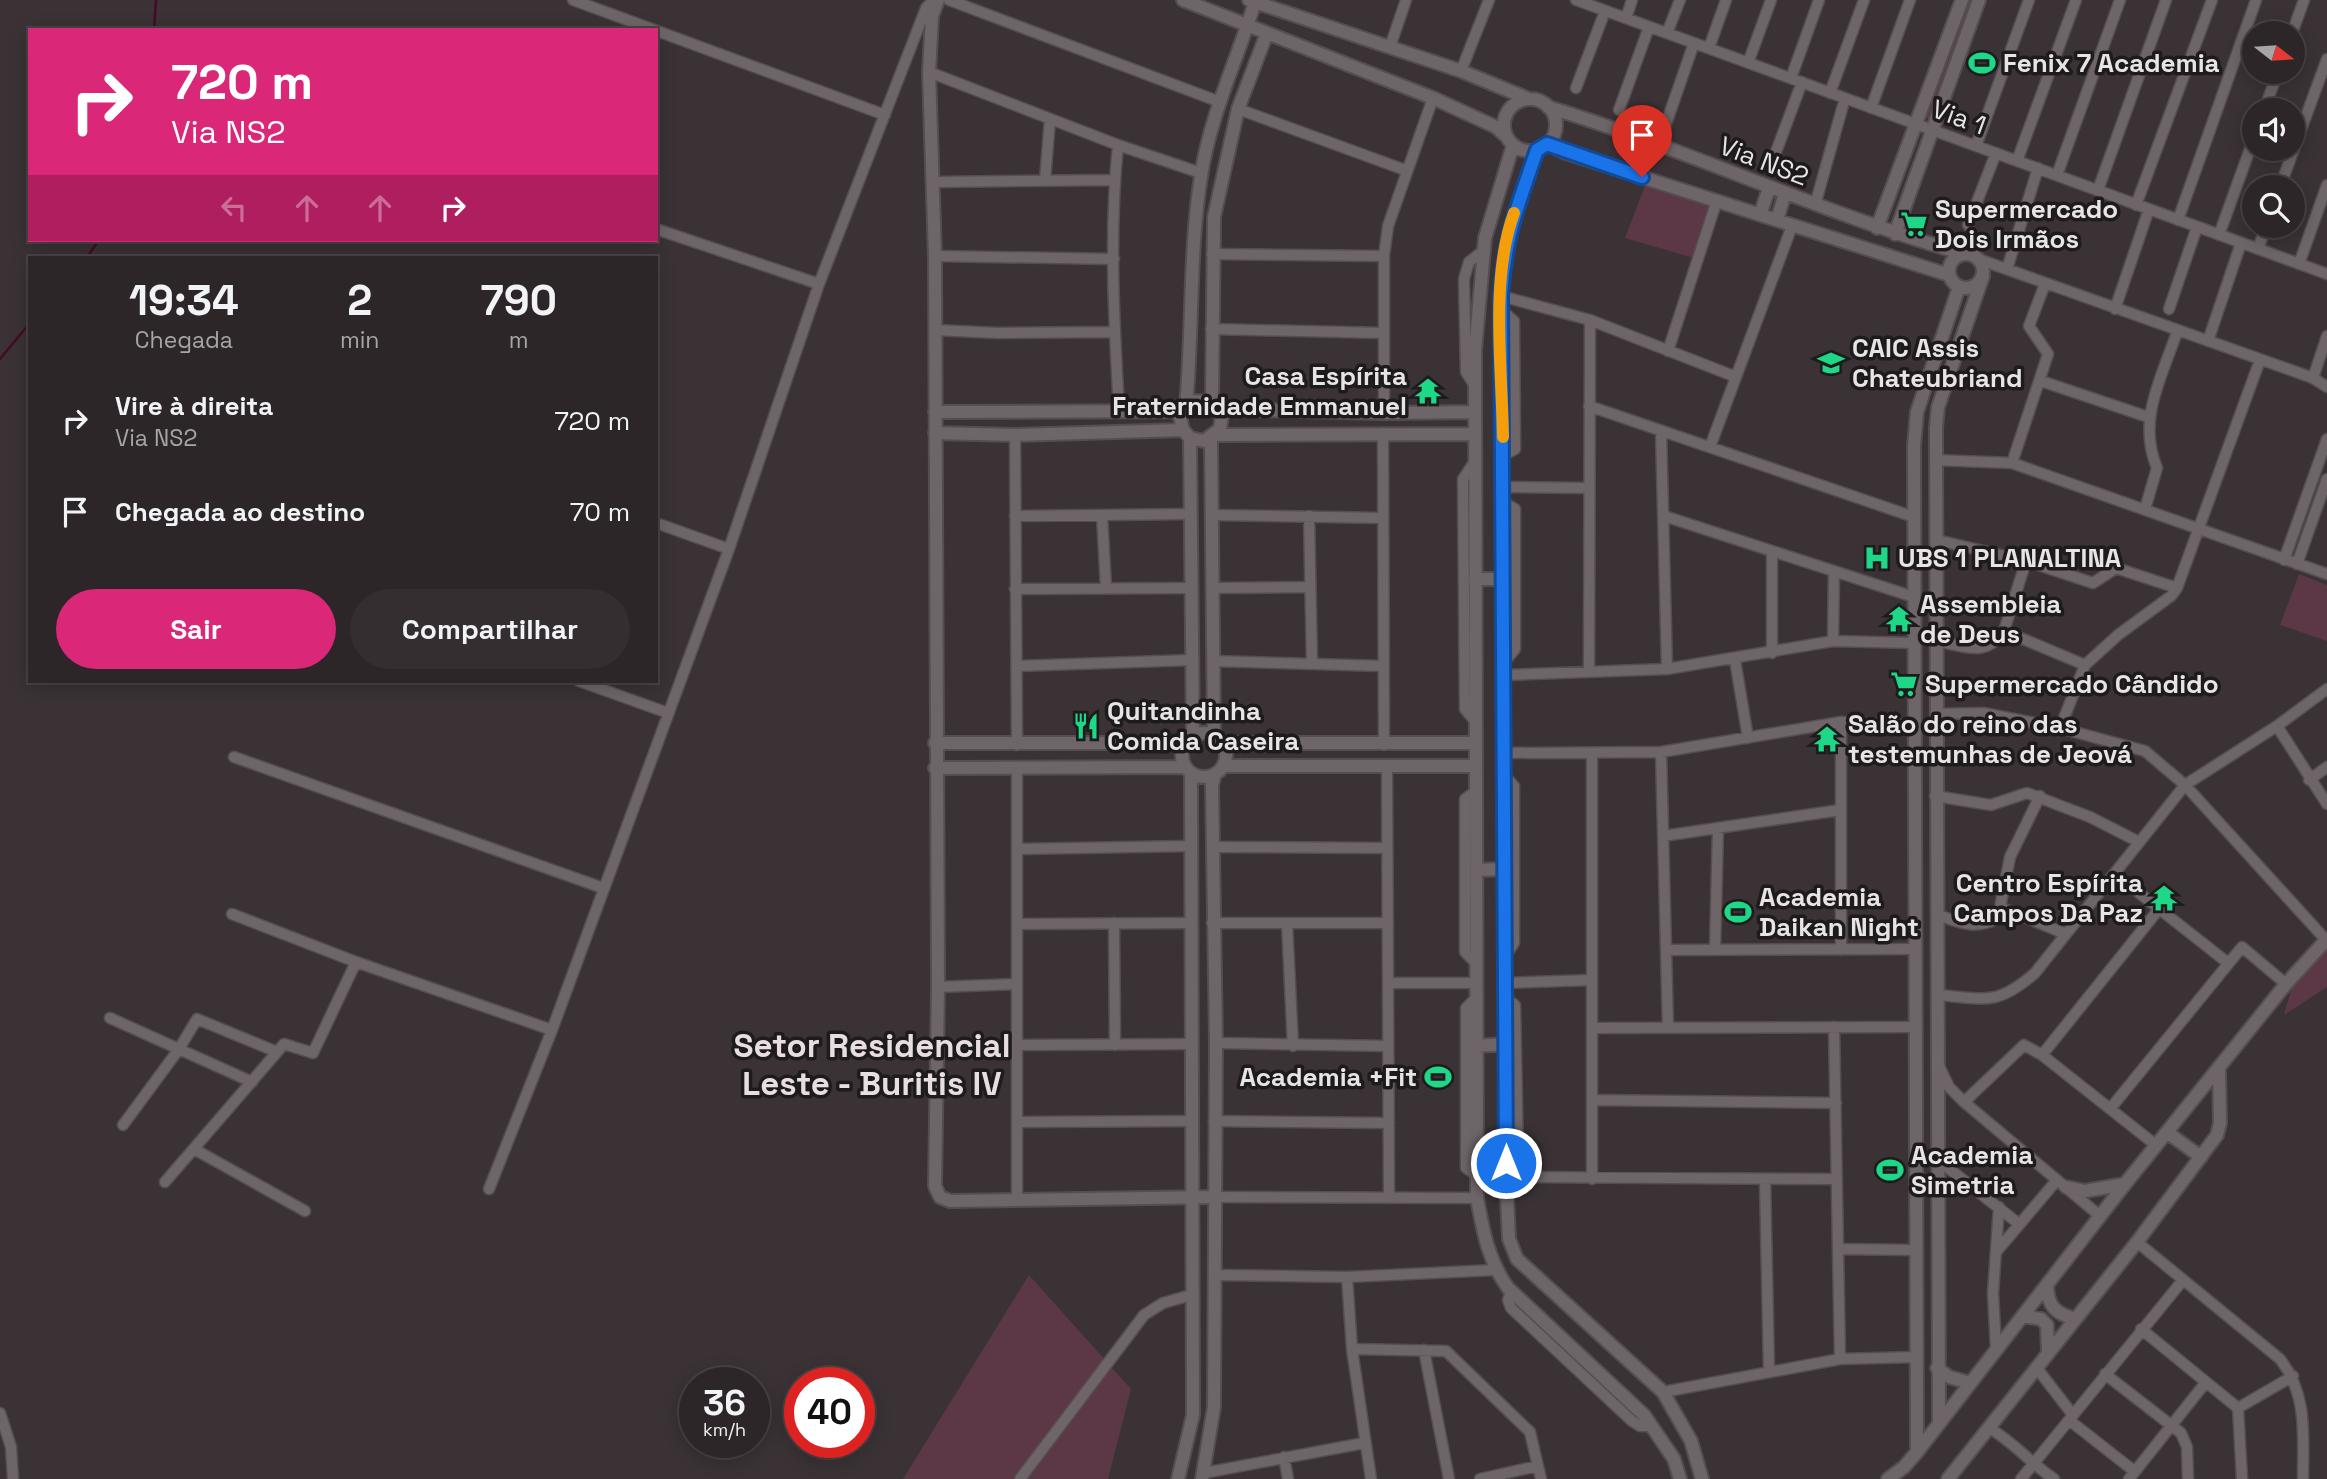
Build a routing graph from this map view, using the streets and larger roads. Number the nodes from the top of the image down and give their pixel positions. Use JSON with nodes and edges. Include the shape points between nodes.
{"nodes":[{"id":1,"x":573,"y":0,"type":"edge"},
{"id":2,"x":936,"y":0,"type":"edge"},
{"id":3,"x":948,"y":0,"type":"edge"},
{"id":4,"x":1183,"y":0,"type":"edge"},
{"id":5,"x":1406,"y":0,"type":"edge"},
{"id":6,"x":1489,"y":0,"type":"edge"},
{"id":7,"x":1576,"y":0,"type":"edge"},
{"id":8,"x":1632,"y":0,"type":"edge"},
{"id":9,"x":1679,"y":0,"type":"edge"},
{"id":10,"x":1726,"y":0,"type":"edge"},
{"id":11,"x":1771,"y":0,"type":"edge"},
{"id":12,"x":1819,"y":0,"type":"edge"},
{"id":13,"x":1864,"y":0,"type":"edge"},
{"id":14,"x":1910,"y":0,"type":"edge"},
{"id":15,"x":1962,"y":0,"type":"edge"},
{"id":16,"x":1979,"y":0,"type":"edge"},
{"id":17,"x":2029,"y":0,"type":"edge"},
{"id":18,"x":2076,"y":0,"type":"edge"},
{"id":19,"x":2120,"y":0,"type":"edge"},
{"id":20,"x":2166,"y":0,"type":"edge"},
{"id":21,"x":2212,"y":0,"type":"edge"},
{"id":22,"x":2256,"y":0,"type":"edge"},
{"id":23,"x":2304,"y":0,"type":"edge"},
{"id":24,"x":1252,"y":1,"type":"edge"},
{"id":25,"x":1587,"y":2,"type":"edge"},
{"id":26,"x":1280,"y":5,"type":"edge"},
{"id":27,"x":1605,"y":11,"type":"junction"},
{"id":28,"x":1626,"y":18,"type":"junction"},
{"id":29,"x":2296,"y":21,"type":"edge"},
{"id":30,"x":1248,"y":26,"type":"junction"},
{"id":31,"x":1649,"y":27,"type":"junction"},
{"id":32,"x":650,"y":28,"type":"edge"},
{"id":33,"x":658,"y":31,"type":"edge"},
{"id":34,"x":1267,"y":33,"type":"junction"},
{"id":35,"x":1667,"y":33,"type":"junction"},
{"id":36,"x":1694,"y":43,"type":"junction"},
{"id":37,"x":1390,"y":47,"type":"junction"},
{"id":38,"x":1709,"y":48,"type":"junction"},
{"id":39,"x":2327,"y":60,"type":"edge"},
{"id":40,"x":1748,"y":63,"type":"junction"},
{"id":41,"x":1461,"y":71,"type":"junction"},
{"id":42,"x":929,"y":72,"type":"junction"},
{"id":43,"x":1791,"y":78,"type":"junction"},
{"id":44,"x":1802,"y":82,"type":"junction"},
{"id":45,"x":1576,"y":88,"type":"dead end"},
{"id":46,"x":1830,"y":93,"type":"junction"},
{"id":47,"x":1433,"y":98,"type":"junction"},
{"id":48,"x":1845,"y":98,"type":"junction"},
{"id":49,"x":1529,"y":99,"type":"junction"},
{"id":50,"x":1220,"y":102,"type":"junction"},
{"id":51,"x":1548,"y":107,"type":"junction"},
{"id":52,"x":1238,"y":108,"type":"junction"},
{"id":53,"x":1871,"y":108,"type":"junction"},
{"id":54,"x":1619,"y":110,"type":"dead end"},
{"id":55,"x":885,"y":114,"type":"junction"},
{"id":56,"x":1050,"y":119,"type":"junction"},
{"id":57,"x":1915,"y":124,"type":"junction"},
{"id":58,"x":1932,"y":130,"type":"junction"},
{"id":59,"x":1510,"y":141,"type":"junction"},
{"id":60,"x":1659,"y":144,"type":"junction"},
{"id":61,"x":1118,"y":145,"type":"junction"},
{"id":62,"x":1976,"y":146,"type":"junction"},
{"id":63,"x":1542,"y":147,"type":"junction"},
{"id":64,"x":1996,"y":153,"type":"junction"},
{"id":65,"x":1773,"y":160,"type":"dead end"},
{"id":66,"x":2017,"y":161,"type":"junction"},
{"id":67,"x":2246,"y":161,"type":"edge"},
{"id":68,"x":2038,"y":168,"type":"junction"},
{"id":69,"x":1405,"y":170,"type":"junction"},
{"id":70,"x":1201,"y":173,"type":"junction"},
{"id":71,"x":2057,"y":175,"type":"junction"},
{"id":72,"x":2284,"y":175,"type":"edge"},
{"id":73,"x":1045,"y":180,"type":"junction"},
{"id":74,"x":1114,"y":180,"type":"junction"},
{"id":75,"x":934,"y":182,"type":"junction"},
{"id":76,"x":2327,"y":186,"type":"edge"},
{"id":77,"x":1769,"y":188,"type":"junction"},
{"id":78,"x":2098,"y":190,"type":"junction"},
{"id":79,"x":1785,"y":193,"type":"junction"},
{"id":80,"x":1717,"y":200,"type":"junction"},
{"id":81,"x":1886,"y":204,"type":"junction"},
{"id":82,"x":1815,"y":205,"type":"junction"},
{"id":83,"x":2136,"y":205,"type":"junction"},
{"id":84,"x":1904,"y":209,"type":"junction"},
{"id":85,"x":2149,"y":209,"type":"junction"},
{"id":86,"x":1760,"y":215,"type":"junction"},
{"id":87,"x":1777,"y":219,"type":"junction"},
{"id":88,"x":2178,"y":220,"type":"junction"},
{"id":89,"x":1968,"y":225,"type":"dead end"},
{"id":90,"x":1792,"y":226,"type":"junction"},
{"id":91,"x":2197,"y":227,"type":"junction"},
{"id":92,"x":1877,"y":228,"type":"junction"},
{"id":93,"x":658,"y":230,"type":"edge"},
{"id":94,"x":1895,"y":234,"type":"junction"},
{"id":95,"x":2219,"y":235,"type":"junction"},
{"id":96,"x":2262,"y":238,"type":"edge"},
{"id":97,"x":2241,"y":243,"type":"junction"},
{"id":98,"x":2258,"y":249,"type":"junction"},
{"id":99,"x":1212,"y":254,"type":"junction"},
{"id":100,"x":1965,"y":254,"type":"junction"},
{"id":101,"x":935,"y":256,"type":"junction"},
{"id":102,"x":1384,"y":257,"type":"junction"},
{"id":103,"x":1114,"y":259,"type":"junction"},
{"id":104,"x":1978,"y":259,"type":"junction"},
{"id":105,"x":2298,"y":264,"type":"junction"},
{"id":106,"x":2007,"y":269,"type":"junction"},
{"id":107,"x":2327,"y":274,"type":"edge"},
{"id":108,"x":1950,"y":275,"type":"junction"},
{"id":109,"x":1983,"y":276,"type":"junction"},
{"id":110,"x":819,"y":284,"type":"junction"},
{"id":111,"x":2045,"y":284,"type":"junction"},
{"id":112,"x":1959,"y":287,"type":"junction"},
{"id":113,"x":1501,"y":296,"type":"junction"},
{"id":114,"x":2115,"y":309,"type":"junction"},
{"id":115,"x":2169,"y":309,"type":"dead end"},
{"id":116,"x":1590,"y":320,"type":"junction"},
{"id":117,"x":1211,"y":329,"type":"junction"},
{"id":118,"x":934,"y":330,"type":"junction"},
{"id":119,"x":1114,"y":332,"type":"junction"},
{"id":120,"x":2177,"y":332,"type":"junction"},
{"id":121,"x":1383,"y":333,"type":"junction"},
{"id":122,"x":2327,"y":336,"type":"edge"},
{"id":123,"x":2207,"y":341,"type":"junction"},
{"id":124,"x":1668,"y":351,"type":"junction"},
{"id":125,"x":2260,"y":360,"type":"junction"},
{"id":126,"x":1736,"y":377,"type":"junction"},
{"id":127,"x":2313,"y":378,"type":"junction"},
{"id":128,"x":2041,"y":381,"type":"junction"},
{"id":129,"x":2327,"y":387,"type":"edge"},
{"id":130,"x":1216,"y":406,"type":"junction"},
{"id":131,"x":1590,"y":406,"type":"junction"},
{"id":132,"x":1184,"y":408,"type":"junction"},
{"id":133,"x":1119,"y":410,"type":"junction"},
{"id":134,"x":935,"y":412,"type":"junction"},
{"id":135,"x":1475,"y":412,"type":"junction"},
{"id":136,"x":1384,"y":413,"type":"junction"},
{"id":137,"x":2148,"y":417,"type":"junction"},
{"id":138,"x":1661,"y":430,"type":"junction"},
{"id":139,"x":935,"y":433,"type":"junction"},
{"id":140,"x":1383,"y":433,"type":"junction"},
{"id":141,"x":1475,"y":433,"type":"junction"},
{"id":142,"x":1187,"y":434,"type":"junction"},
{"id":143,"x":1015,"y":435,"type":"junction"},
{"id":144,"x":1214,"y":437,"type":"junction"},
{"id":145,"x":2327,"y":439,"type":"edge"},
{"id":146,"x":1710,"y":447,"type":"junction"},
{"id":147,"x":1936,"y":460,"type":"junction"},
{"id":148,"x":1475,"y":461,"type":"junction"},
{"id":149,"x":2012,"y":463,"type":"junction"},
{"id":150,"x":2327,"y":479,"type":"edge"},
{"id":151,"x":1504,"y":487,"type":"junction"},
{"id":152,"x":1590,"y":488,"type":"junction"},
{"id":153,"x":1504,"y":503,"type":"junction"},
{"id":154,"x":2145,"y":509,"type":"junction"},
{"id":155,"x":1189,"y":514,"type":"junction"},
{"id":156,"x":1213,"y":514,"type":"junction"},
{"id":157,"x":1102,"y":515,"type":"junction"},
{"id":158,"x":1015,"y":516,"type":"junction"},
{"id":159,"x":1309,"y":516,"type":"junction"},
{"id":160,"x":1664,"y":516,"type":"junction"},
{"id":161,"x":1914,"y":517,"type":"junction"},
{"id":162,"x":1383,"y":518,"type":"junction"},
{"id":163,"x":658,"y":524,"type":"edge"},
{"id":164,"x":2201,"y":530,"type":"junction"},
{"id":165,"x":1937,"y":540,"type":"junction"},
{"id":166,"x":729,"y":549,"type":"junction"},
{"id":167,"x":1772,"y":551,"type":"junction"},
{"id":168,"x":2284,"y":560,"type":"junction"},
{"id":169,"x":2026,"y":561,"type":"junction"},
{"id":170,"x":2297,"y":564,"type":"junction"},
{"id":171,"x":1834,"y":571,"type":"junction"},
{"id":172,"x":2327,"y":574,"type":"edge"},
{"id":173,"x":1475,"y":579,"type":"junction"},
{"id":174,"x":1504,"y":579,"type":"junction"},
{"id":175,"x":1310,"y":587,"type":"junction"},
{"id":176,"x":1106,"y":588,"type":"junction"},
{"id":177,"x":1190,"y":588,"type":"junction"},
{"id":178,"x":1213,"y":588,"type":"junction"},
{"id":179,"x":2178,"y":588,"type":"junction"},
{"id":180,"x":1015,"y":589,"type":"junction"},
{"id":181,"x":1914,"y":602,"type":"junction"},
{"id":182,"x":1936,"y":609,"type":"junction"},
{"id":183,"x":1914,"y":625,"type":"junction"},
{"id":184,"x":1936,"y":625,"type":"junction"},
{"id":185,"x":2004,"y":631,"type":"junction"},
{"id":186,"x":1833,"y":641,"type":"junction"},
{"id":187,"x":1936,"y":641,"type":"junction"},
{"id":188,"x":1914,"y":643,"type":"junction"},
{"id":189,"x":1772,"y":653,"type":"junction"},
{"id":190,"x":1192,"y":660,"type":"junction"},
{"id":191,"x":1735,"y":660,"type":"junction"},
{"id":192,"x":1504,"y":661,"type":"junction"},
{"id":193,"x":1213,"y":662,"type":"junction"},
{"id":194,"x":1312,"y":664,"type":"junction"},
{"id":195,"x":1017,"y":666,"type":"junction"},
{"id":196,"x":1383,"y":666,"type":"junction"},
{"id":197,"x":2085,"y":666,"type":"junction"},
{"id":198,"x":1667,"y":669,"type":"junction"},
{"id":199,"x":1589,"y":672,"type":"junction"},
{"id":200,"x":1504,"y":675,"type":"junction"},
{"id":201,"x":585,"y":683,"type":"edge"},
{"id":202,"x":2327,"y":689,"type":"edge"},
{"id":203,"x":668,"y":713,"type":"junction"},
{"id":204,"x":1937,"y":714,"type":"junction"},
{"id":205,"x":1475,"y":721,"type":"junction"},
{"id":206,"x":1841,"y":722,"type":"junction"},
{"id":207,"x":1915,"y":726,"type":"junction"},
{"id":208,"x":2277,"y":726,"type":"junction"},
{"id":209,"x":2060,"y":728,"type":"junction"},
{"id":210,"x":1748,"y":738,"type":"junction"},
{"id":211,"x":1189,"y":739,"type":"junction"},
{"id":212,"x":1218,"y":739,"type":"junction"},
{"id":213,"x":935,"y":743,"type":"junction"},
{"id":214,"x":1475,"y":743,"type":"junction"},
{"id":215,"x":1017,"y":745,"type":"junction"},
{"id":216,"x":1384,"y":746,"type":"junction"},
{"id":217,"x":1592,"y":752,"type":"junction"},
{"id":218,"x":1661,"y":752,"type":"junction"},
{"id":219,"x":1505,"y":753,"type":"junction"},
{"id":220,"x":234,"y":757,"type":"dead end"},
{"id":221,"x":1476,"y":766,"type":"junction"},
{"id":222,"x":1017,"y":767,"type":"junction"},
{"id":223,"x":2327,"y":767,"type":"edge"},
{"id":224,"x":935,"y":768,"type":"junction"},
{"id":225,"x":1387,"y":768,"type":"junction"},
{"id":226,"x":1188,"y":770,"type":"junction"},
{"id":227,"x":1219,"y":770,"type":"junction"},
{"id":228,"x":1505,"y":776,"type":"junction"},
{"id":229,"x":2309,"y":780,"type":"junction"},
{"id":230,"x":2185,"y":785,"type":"junction"},
{"id":231,"x":1476,"y":791,"type":"junction"},
{"id":232,"x":1936,"y":796,"type":"junction"},
{"id":233,"x":2040,"y":796,"type":"junction"},
{"id":234,"x":2327,"y":804,"type":"edge"},
{"id":235,"x":1840,"y":810,"type":"junction"},
{"id":236,"x":1916,"y":818,"type":"junction"},
{"id":237,"x":1936,"y":822,"type":"junction"},
{"id":238,"x":1718,"y":828,"type":"junction"},
{"id":239,"x":1663,"y":836,"type":"junction"},
{"id":240,"x":1916,"y":840,"type":"junction"},
{"id":241,"x":1936,"y":840,"type":"junction"},
{"id":242,"x":2139,"y":842,"type":"junction"},
{"id":243,"x":1191,"y":846,"type":"junction"},
{"id":244,"x":1212,"y":848,"type":"junction"},
{"id":245,"x":1387,"y":848,"type":"junction"},
{"id":246,"x":1017,"y":849,"type":"junction"},
{"id":247,"x":1505,"y":869,"type":"junction"},
{"id":248,"x":1477,"y":870,"type":"junction"},
{"id":249,"x":2115,"y":874,"type":"junction"},
{"id":250,"x":603,"y":888,"type":"junction"},
{"id":251,"x":2002,"y":908,"type":"junction"},
{"id":252,"x":2159,"y":909,"type":"junction"},
{"id":253,"x":232,"y":914,"type":"dead end"},
{"id":254,"x":1938,"y":915,"type":"junction"},
{"id":255,"x":1114,"y":923,"type":"junction"},
{"id":256,"x":1192,"y":923,"type":"junction"},
{"id":257,"x":1212,"y":923,"type":"junction"},
{"id":258,"x":1287,"y":923,"type":"junction"},
{"id":259,"x":1388,"y":923,"type":"junction"},
{"id":260,"x":1017,"y":924,"type":"junction"},
{"id":261,"x":2066,"y":934,"type":"junction"},
{"id":262,"x":2327,"y":939,"type":"edge"},
{"id":263,"x":1916,"y":949,"type":"junction"},
{"id":264,"x":1666,"y":950,"type":"junction"},
{"id":265,"x":1715,"y":950,"type":"junction"},
{"id":266,"x":1841,"y":950,"type":"junction"},
{"id":267,"x":1505,"y":956,"type":"junction"},
{"id":268,"x":356,"y":962,"type":"junction"},
{"id":269,"x":2228,"y":963,"type":"junction"},
{"id":270,"x":1477,"y":964,"type":"junction"},
{"id":271,"x":1592,"y":980,"type":"junction"},
{"id":272,"x":1388,"y":983,"type":"junction"},
{"id":273,"x":1477,"y":983,"type":"junction"},
{"id":274,"x":1505,"y":983,"type":"junction"},
{"id":275,"x":1017,"y":984,"type":"junction"},
{"id":276,"x":2286,"y":984,"type":"junction"},
{"id":277,"x":938,"y":987,"type":"junction"},
{"id":278,"x":1938,"y":995,"type":"junction"},
{"id":279,"x":1477,"y":997,"type":"junction"},
{"id":280,"x":1505,"y":998,"type":"junction"},
{"id":281,"x":110,"y":1018,"type":"dead end"},
{"id":282,"x":1834,"y":1027,"type":"junction"},
{"id":283,"x":1916,"y":1027,"type":"junction"},
{"id":284,"x":1592,"y":1028,"type":"junction"},
{"id":285,"x":1668,"y":1028,"type":"junction"},
{"id":286,"x":552,"y":1030,"type":"junction"},
{"id":287,"x":1216,"y":1043,"type":"junction"},
{"id":288,"x":1191,"y":1044,"type":"junction"},
{"id":289,"x":1505,"y":1044,"type":"junction"},
{"id":290,"x":1017,"y":1045,"type":"junction"},
{"id":291,"x":1115,"y":1045,"type":"junction"},
{"id":292,"x":1293,"y":1046,"type":"junction"},
{"id":293,"x":1388,"y":1046,"type":"junction"},
{"id":294,"x":1476,"y":1046,"type":"junction"},
{"id":295,"x":179,"y":1049,"type":"junction"},
{"id":296,"x":277,"y":1052,"type":"junction"},
{"id":297,"x":2042,"y":1055,"type":"junction"},
{"id":298,"x":1939,"y":1066,"type":"junction"},
{"id":299,"x":2219,"y":1068,"type":"junction"},
{"id":300,"x":252,"y":1082,"type":"junction"},
{"id":301,"x":1592,"y":1100,"type":"junction"},
{"id":302,"x":1964,"y":1102,"type":"junction"},
{"id":303,"x":1836,"y":1103,"type":"junction"},
{"id":304,"x":2110,"y":1109,"type":"junction"},
{"id":305,"x":1192,"y":1121,"type":"junction"},
{"id":306,"x":1214,"y":1121,"type":"junction"},
{"id":307,"x":1018,"y":1122,"type":"junction"},
{"id":308,"x":1389,"y":1123,"type":"junction"},
{"id":309,"x":123,"y":1125,"type":"dead end"},
{"id":310,"x":2168,"y":1133,"type":"junction"},
{"id":311,"x":1938,"y":1142,"type":"junction"},
{"id":312,"x":1916,"y":1143,"type":"junction"},
{"id":313,"x":2157,"y":1146,"type":"junction"},
{"id":314,"x":194,"y":1149,"type":"junction"},
{"id":315,"x":2201,"y":1157,"type":"junction"},
{"id":316,"x":1938,"y":1160,"type":"junction"},
{"id":317,"x":1916,"y":1161,"type":"junction"},
{"id":318,"x":1506,"y":1163,"type":"junction"},
{"id":319,"x":1476,"y":1175,"type":"junction"},
{"id":320,"x":1506,"y":1177,"type":"junction"},
{"id":321,"x":1592,"y":1179,"type":"junction"},
{"id":322,"x":1765,"y":1179,"type":"junction"},
{"id":323,"x":1837,"y":1179,"type":"junction"},
{"id":324,"x":165,"y":1182,"type":"dead end"},
{"id":325,"x":2061,"y":1184,"type":"junction"},
{"id":326,"x":2125,"y":1184,"type":"junction"},
{"id":327,"x":489,"y":1189,"type":"dead end"},
{"id":328,"x":1192,"y":1196,"type":"junction"},
{"id":329,"x":1389,"y":1196,"type":"junction"},
{"id":330,"x":1214,"y":1197,"type":"junction"},
{"id":331,"x":1477,"y":1198,"type":"junction"},
{"id":332,"x":1017,"y":1201,"type":"junction"},
{"id":333,"x":1999,"y":1207,"type":"junction"},
{"id":334,"x":305,"y":1211,"type":"dead end"},
{"id":335,"x":2100,"y":1216,"type":"junction"},
{"id":336,"x":2019,"y":1223,"type":"junction"},
{"id":337,"x":2137,"y":1242,"type":"junction"},
{"id":338,"x":1839,"y":1249,"type":"junction"},
{"id":339,"x":1915,"y":1250,"type":"junction"},
{"id":340,"x":1995,"y":1253,"type":"junction"},
{"id":341,"x":1495,"y":1270,"type":"junction"},
{"id":342,"x":1215,"y":1275,"type":"junction"},
{"id":343,"x":1347,"y":1277,"type":"junction"},
{"id":344,"x":2183,"y":1280,"type":"junction"},
{"id":345,"x":2047,"y":1285,"type":"junction"},
{"id":346,"x":1191,"y":1295,"type":"junction"},
{"id":347,"x":2023,"y":1316,"type":"junction"},
{"id":348,"x":2075,"y":1319,"type":"junction"},
{"id":349,"x":2141,"y":1329,"type":"junction"},
{"id":350,"x":1352,"y":1349,"type":"junction"},
{"id":351,"x":1996,"y":1349,"type":"junction"},
{"id":352,"x":1424,"y":1350,"type":"junction"},
{"id":353,"x":2048,"y":1352,"type":"junction"},
{"id":354,"x":1916,"y":1357,"type":"junction"},
{"id":355,"x":1840,"y":1359,"type":"junction"},
{"id":356,"x":2036,"y":1367,"type":"junction"},
{"id":357,"x":1937,"y":1368,"type":"junction"},
{"id":358,"x":1769,"y":1371,"type":"junction"},
{"id":359,"x":2105,"y":1374,"type":"junction"},
{"id":360,"x":2294,"y":1376,"type":"junction"},
{"id":361,"x":2206,"y":1382,"type":"junction"},
{"id":362,"x":1970,"y":1383,"type":"junction"},
{"id":363,"x":1663,"y":1392,"type":"junction"},
{"id":364,"x":2238,"y":1408,"type":"junction"},
{"id":365,"x":0,"y":1413,"type":"edge"},
{"id":366,"x":2071,"y":1417,"type":"junction"},
{"id":367,"x":1938,"y":1424,"type":"junction"},
{"id":368,"x":2169,"y":1426,"type":"junction"},
{"id":369,"x":1989,"y":1427,"type":"junction"},
{"id":370,"x":1364,"y":1443,"type":"junction"},
{"id":371,"x":1917,"y":1452,"type":"junction"},
{"id":372,"x":1284,"y":1457,"type":"junction"},
{"id":373,"x":2033,"y":1464,"type":"junction"},
{"id":374,"x":1538,"y":1466,"type":"junction"},
{"id":375,"x":2131,"y":1475,"type":"edge"},
{"id":376,"x":1203,"y":1476,"type":"edge"},
{"id":377,"x":13,"y":1479,"type":"edge"},
{"id":378,"x":1020,"y":1479,"type":"edge"},
{"id":379,"x":1178,"y":1479,"type":"edge"},
{"id":380,"x":1288,"y":1479,"type":"edge"},
{"id":381,"x":1371,"y":1479,"type":"edge"},
{"id":382,"x":1449,"y":1479,"type":"edge"},
{"id":383,"x":1480,"y":1479,"type":"edge"},
{"id":384,"x":1541,"y":1479,"type":"edge"},
{"id":385,"x":1680,"y":1479,"type":"edge"},
{"id":386,"x":1702,"y":1479,"type":"edge"},
{"id":387,"x":1888,"y":1479,"type":"edge"},
{"id":388,"x":1948,"y":1479,"type":"edge"},
{"id":389,"x":2021,"y":1479,"type":"edge"},
{"id":390,"x":2054,"y":1479,"type":"edge"},
{"id":391,"x":2188,"y":1479,"type":"edge"},
{"id":392,"x":2242,"y":1479,"type":"edge"},
{"id":393,"x":2303,"y":1479,"type":"edge"}],
"edges":[{"from":1,"to":32,"type":"street"},
{"from":2,"to":42,"type":"street"},
{"from":2,"to":55,"type":"street","via":[[926,8]]},
{"from":3,"to":50,"type":"street"},
{"from":4,"to":30,"type":"street"},
{"from":5,"to":37,"type":"street"},
{"from":6,"to":41,"type":"street"},
{"from":7,"to":25,"type":"street","name":"Via 1"},
{"from":8,"to":28,"type":"street"},
{"from":9,"to":35,"type":"street"},
{"from":10,"to":38,"type":"street"},
{"from":11,"to":40,"type":"street"},
{"from":12,"to":43,"type":"street"},
{"from":13,"to":46,"type":"street"},
{"from":14,"to":53,"type":"street"},
{"from":15,"to":57,"type":"street"},
{"from":16,"to":58,"type":"street"},
{"from":17,"to":62,"type":"street"},
{"from":18,"to":66,"type":"street"},
{"from":19,"to":71,"type":"street"},
{"from":20,"to":78,"type":"street"},
{"from":21,"to":83,"type":"street"},
{"from":22,"to":88,"type":"street"},
{"from":23,"to":29,"type":"street"},
{"from":24,"to":26,"type":"street"},
{"from":24,"to":30,"type":"street"},
{"from":25,"to":27,"type":"street","name":"Via 1"},
{"from":26,"to":37,"type":"street"},
{"from":27,"to":28,"type":"street","name":"Via 1"},
{"from":27,"to":45,"type":"street"},
{"from":28,"to":31,"type":"street","name":"Via 1"},
{"from":30,"to":34,"type":"street"},
{"from":30,"to":50,"type":"street"},
{"from":31,"to":35,"type":"street","name":"Via 1"},
{"from":31,"to":54,"type":"street"},
{"from":33,"to":55,"type":"street"},
{"from":34,"to":47,"type":"street"},
{"from":34,"to":52,"type":"street"},
{"from":35,"to":36,"type":"street","name":"Via 1"},
{"from":36,"to":38,"type":"street","name":"Via 1"},
{"from":36,"to":60,"type":"street"},
{"from":37,"to":41,"type":"street"},
{"from":38,"to":40,"type":"street","name":"Via 1"},
{"from":39,"to":72,"type":"street"},
{"from":40,"to":43,"type":"street","name":"Via 1"},
{"from":41,"to":49,"type":"street"},
{"from":42,"to":56,"type":"street"},
{"from":42,"to":75,"type":"street"},
{"from":43,"to":44,"type":"street","name":"Via 1"},
{"from":44,"to":46,"type":"street","name":"Via 1"},
{"from":44,"to":65,"type":"street"},
{"from":46,"to":48,"type":"street","name":"Via 1"},
{"from":47,"to":59,"type":"street","via":[[1496,127]]},
{"from":47,"to":69,"type":"street"},
{"from":48,"to":53,"type":"street","name":"Via 1"},
{"from":48,"to":82,"type":"street"},
{"from":49,"to":51,"type":"street"},
{"from":49,"to":59,"type":"street","via":[[1508,112],[1504,129]]},
{"from":50,"to":70,"type":"street"},
{"from":51,"to":60,"type":"street","name":"Via NS2"},
{"from":51,"to":63,"type":"street","via":[[1556,126]]},
{"from":52,"to":69,"type":"street"},
{"from":52,"to":99,"type":"street","via":[[1220,178]]},
{"from":53,"to":57,"type":"street","name":"Via 1"},
{"from":55,"to":110,"type":"street"},
{"from":56,"to":61,"type":"street"},
{"from":56,"to":73,"type":"street"},
{"from":57,"to":58,"type":"street","name":"Via 1"},
{"from":57,"to":81,"type":"street"},
{"from":58,"to":62,"type":"street","name":"Via 1"},
{"from":58,"to":84,"type":"street"},
{"from":59,"to":63,"type":"street","via":[[1520,149]]},
{"from":59,"to":135,"type":"street","via":[[1483,251]]},
{"from":60,"to":77,"type":"street","name":"Via NS2"},
{"from":61,"to":70,"type":"street"},
{"from":61,"to":74,"type":"street"},
{"from":62,"to":64,"type":"street","name":"Via 1"},
{"from":63,"to":80,"type":"street","name":"Via NS2"},
{"from":63,"to":113,"type":"street","via":[[1512,217],[1503,256]]},
{"from":64,"to":66,"type":"street","name":"Via 1"},
{"from":64,"to":89,"type":"street"},
{"from":66,"to":68,"type":"street","name":"Via 1"},
{"from":67,"to":95,"type":"street"},
{"from":68,"to":71,"type":"street","name":"Via 1"},
{"from":68,"to":106,"type":"street"},
{"from":69,"to":102,"type":"street"},
{"from":70,"to":132,"type":"street"},
{"from":71,"to":78,"type":"street","name":"Via 1"},
{"from":73,"to":74,"type":"street"},
{"from":73,"to":75,"type":"street"},
{"from":74,"to":103,"type":"street"},
{"from":75,"to":101,"type":"street"},
{"from":76,"to":105,"type":"street"},
{"from":77,"to":79,"type":"street","name":"Via NS2"},
{"from":77,"to":86,"type":"street"},
{"from":78,"to":83,"type":"street","name":"Via 1"},
{"from":79,"to":82,"type":"street","name":"Via NS2"},
{"from":79,"to":87,"type":"street"},
{"from":80,"to":86,"type":"street","name":"Via NS2"},
{"from":80,"to":124,"type":"street"},
{"from":81,"to":84,"type":"street"},
{"from":81,"to":92,"type":"street"},
{"from":82,"to":92,"type":"street","name":"Via NS2"},
{"from":83,"to":85,"type":"street","name":"Via 1"},
{"from":84,"to":94,"type":"street"},
{"from":85,"to":88,"type":"street","name":"Via 1"},
{"from":85,"to":114,"type":"street"},
{"from":86,"to":87,"type":"street","name":"Via NS2"},
{"from":87,"to":90,"type":"street","name":"Via NS2"},
{"from":88,"to":91,"type":"street","name":"Via 1"},
{"from":90,"to":108,"type":"street","name":"Via NS2"},
{"from":90,"to":126,"type":"street"},
{"from":91,"to":95,"type":"street","name":"Via 1"},
{"from":91,"to":115,"type":"street"},
{"from":92,"to":94,"type":"street","name":"Via NS2"},
{"from":93,"to":110,"type":"street"},
{"from":94,"to":100,"type":"street","name":"Via NS2"},
{"from":95,"to":97,"type":"street","name":"Via 1"},
{"from":96,"to":98,"type":"street"},
{"from":97,"to":98,"type":"street","name":"Via 1"},
{"from":97,"to":123,"type":"street"},
{"from":98,"to":105,"type":"street","name":"Via 1"},
{"from":99,"to":102,"type":"street"},
{"from":99,"to":117,"type":"street"},
{"from":100,"to":104,"type":"street"},
{"from":100,"to":108,"type":"street","via":[[1951,263]]},
{"from":101,"to":103,"type":"street"},
{"from":101,"to":118,"type":"street"},
{"from":102,"to":121,"type":"street"},
{"from":103,"to":119,"type":"street"},
{"from":104,"to":106,"type":"street"},
{"from":104,"to":109,"type":"street"},
{"from":105,"to":107,"type":"street","name":"Via 1"},
{"from":106,"to":111,"type":"street"},
{"from":108,"to":112,"type":"street"},
{"from":109,"to":112,"type":"street","via":[[1973,287]]},
{"from":109,"to":147,"type":"street","via":[[1937,407]]},
{"from":110,"to":166,"type":"street"},
{"from":111,"to":114,"type":"street"},
{"from":111,"to":128,"type":"street","via":[[2029,326],[2048,354]]},
{"from":112,"to":161,"type":"street","via":[[1917,412]]},
{"from":113,"to":116,"type":"street"},
{"from":113,"to":151,"type":"street"},
{"from":114,"to":120,"type":"street"},
{"from":116,"to":124,"type":"street"},
{"from":116,"to":131,"type":"street"},
{"from":117,"to":121,"type":"street"},
{"from":117,"to":130,"type":"street"},
{"from":118,"to":119,"type":"street"},
{"from":118,"to":134,"type":"street"},
{"from":119,"to":133,"type":"street"},
{"from":120,"to":123,"type":"street"},
{"from":120,"to":137,"type":"street"},
{"from":121,"to":136,"type":"street"},
{"from":122,"to":127,"type":"street"},
{"from":123,"to":125,"type":"street"},
{"from":124,"to":126,"type":"street"},
{"from":125,"to":127,"type":"street"},
{"from":125,"to":164,"type":"street"},
{"from":126,"to":146,"type":"street"},
{"from":127,"to":129,"type":"street"},
{"from":128,"to":137,"type":"street"},
{"from":128,"to":149,"type":"street"},
{"from":130,"to":132,"type":"street","via":[[1199,399]]},
{"from":130,"to":136,"type":"street"},
{"from":130,"to":144,"type":"street","via":[[1222,422]]},
{"from":131,"to":138,"type":"street"},
{"from":131,"to":152,"type":"street"},
{"from":132,"to":133,"type":"street"},
{"from":132,"to":142,"type":"street"},
{"from":133,"to":134,"type":"street"},
{"from":134,"to":139,"type":"street"},
{"from":135,"to":136,"type":"street"},
{"from":135,"to":141,"type":"street"},
{"from":137,"to":154,"type":"street","via":[[2148,447],[2157,468]]},
{"from":138,"to":146,"type":"street"},
{"from":138,"to":160,"type":"street"},
{"from":139,"to":143,"type":"street"},
{"from":139,"to":213,"type":"street"},
{"from":140,"to":141,"type":"street"},
{"from":140,"to":144,"type":"street"},
{"from":140,"to":162,"type":"street"},
{"from":141,"to":148,"type":"street"},
{"from":142,"to":143,"type":"street"},
{"from":142,"to":144,"type":"street"},
{"from":142,"to":155,"type":"street"},
{"from":143,"to":158,"type":"street"},
{"from":144,"to":156,"type":"street"},
{"from":145,"to":168,"type":"street"},
{"from":146,"to":161,"type":"street"},
{"from":147,"to":149,"type":"street"},
{"from":147,"to":165,"type":"street"},
{"from":148,"to":173,"type":"street"},
{"from":148,"to":205,"type":"street","via":[[1463,479],[1465,709]]},
{"from":149,"to":154,"type":"street"},
{"from":150,"to":170,"type":"street"},
{"from":151,"to":152,"type":"street"},
{"from":151,"to":153,"type":"street"},
{"from":152,"to":199,"type":"street"},
{"from":153,"to":174,"type":"street"},
{"from":153,"to":192,"type":"street","via":[[1515,509],[1515,649]]},
{"from":154,"to":164,"type":"street"},
{"from":155,"to":157,"type":"street"},
{"from":155,"to":177,"type":"street"},
{"from":156,"to":159,"type":"street"},
{"from":156,"to":178,"type":"street"},
{"from":157,"to":158,"type":"street"},
{"from":157,"to":176,"type":"street"},
{"from":158,"to":180,"type":"street"},
{"from":159,"to":162,"type":"street"},
{"from":159,"to":175,"type":"street"},
{"from":160,"to":167,"type":"street"},
{"from":160,"to":198,"type":"street"},
{"from":161,"to":181,"type":"street"},
{"from":162,"to":196,"type":"street"},
{"from":163,"to":166,"type":"street"},
{"from":164,"to":168,"type":"street"},
{"from":164,"to":179,"type":"street"},
{"from":165,"to":169,"type":"street"},
{"from":165,"to":182,"type":"street"},
{"from":166,"to":203,"type":"street"},
{"from":167,"to":171,"type":"street"},
{"from":167,"to":189,"type":"street"},
{"from":168,"to":170,"type":"street"},
{"from":169,"to":179,"type":"street","via":[[2093,583],[2116,568]]},
{"from":169,"to":185,"type":"street"},
{"from":170,"to":172,"type":"street"},
{"from":171,"to":181,"type":"street"},
{"from":171,"to":186,"type":"street"},
{"from":173,"to":174,"type":"street"},
{"from":173,"to":205,"type":"street"},
{"from":174,"to":192,"type":"street"},
{"from":175,"to":178,"type":"street"},
{"from":175,"to":194,"type":"street"},
{"from":176,"to":177,"type":"street"},
{"from":176,"to":180,"type":"street"},
{"from":177,"to":190,"type":"street"},
{"from":178,"to":193,"type":"street"},
{"from":179,"to":197,"type":"street"},
{"from":180,"to":195,"type":"street"},
{"from":181,"to":182,"type":"street","via":[[1923,610]]},
{"from":181,"to":183,"type":"street"},
{"from":182,"to":184,"type":"street"},
{"from":183,"to":184,"type":"street"},
{"from":183,"to":188,"type":"street"},
{"from":184,"to":187,"type":"street"},
{"from":185,"to":187,"type":"street","via":[[1997,642],[1983,649]]},
{"from":185,"to":197,"type":"street"},
{"from":186,"to":188,"type":"street"},
{"from":186,"to":189,"type":"street"},
{"from":187,"to":204,"type":"street"},
{"from":188,"to":207,"type":"street"},
{"from":189,"to":191,"type":"street"},
{"from":190,"to":195,"type":"street"},
{"from":190,"to":211,"type":"street"},
{"from":191,"to":198,"type":"street"},
{"from":191,"to":210,"type":"street"},
{"from":192,"to":200,"type":"street"},
{"from":193,"to":194,"type":"street"},
{"from":193,"to":212,"type":"street"},
{"from":194,"to":196,"type":"street"},
{"from":195,"to":215,"type":"street"},
{"from":196,"to":216,"type":"street"},
{"from":197,"to":209,"type":"street"},
{"from":198,"to":199,"type":"street"},
{"from":199,"to":200,"type":"street"},
{"from":200,"to":219,"type":"street"},
{"from":201,"to":203,"type":"street"},
{"from":202,"to":208,"type":"street"},
{"from":203,"to":250,"type":"street"},
{"from":204,"to":209,"type":"street","via":[[1983,713]]},
{"from":204,"to":232,"type":"street"},
{"from":205,"to":214,"type":"street"},
{"from":206,"to":207,"type":"street"},
{"from":206,"to":210,"type":"street"},
{"from":206,"to":235,"type":"street"},
{"from":207,"to":236,"type":"street"},
{"from":208,"to":229,"type":"street"},
{"from":208,"to":230,"type":"street"},
{"from":209,"to":230,"type":"street","via":[[2145,751]]},
{"from":210,"to":218,"type":"street"},
{"from":211,"to":212,"type":"street"},
{"from":211,"to":215,"type":"street"},
{"from":211,"to":226,"type":"street","via":[[1182,755]]},
{"from":212,"to":216,"type":"street"},
{"from":212,"to":227,"type":"street","via":[[1226,754]]},
{"from":213,"to":215,"type":"street"},
{"from":213,"to":224,"type":"street"},
{"from":214,"to":216,"type":"street"},
{"from":214,"to":221,"type":"street"},
{"from":217,"to":218,"type":"street"},
{"from":217,"to":219,"type":"street"},
{"from":217,"to":271,"type":"street"},
{"from":218,"to":239,"type":"street"},
{"from":219,"to":228,"type":"street"},
{"from":220,"to":250,"type":"street"},
{"from":221,"to":225,"type":"street"},
{"from":221,"to":231,"type":"street"},
{"from":222,"to":224,"type":"street"},
{"from":222,"to":226,"type":"street"},
{"from":222,"to":246,"type":"street"},
{"from":223,"to":229,"type":"street"},
{"from":224,"to":277,"type":"street"},
{"from":225,"to":227,"type":"street"},
{"from":225,"to":245,"type":"street"},
{"from":226,"to":227,"type":"street","via":[[1203,777]]},
{"from":226,"to":243,"type":"street"},
{"from":227,"to":244,"type":"street","via":[[1212,785]]},
{"from":228,"to":247,"type":"street"},
{"from":228,"to":267,"type":"street","via":[[1514,786],[1514,943]]},
{"from":229,"to":234,"type":"street"},
{"from":230,"to":242,"type":"street"},
{"from":230,"to":262,"type":"street"},
{"from":231,"to":248,"type":"street"},
{"from":231,"to":270,"type":"street","via":[[1465,799],[1465,953]]},
{"from":232,"to":233,"type":"street","via":[[1991,805],[2018,794]]},
{"from":232,"to":237,"type":"street"},
{"from":233,"to":242,"type":"street"},
{"from":233,"to":251,"type":"street","via":[[2010,857]]},
{"from":235,"to":238,"type":"street"},
{"from":235,"to":266,"type":"street"},
{"from":236,"to":237,"type":"street","via":[[1922,823]]},
{"from":236,"to":240,"type":"street"},
{"from":237,"to":241,"type":"street"},
{"from":238,"to":239,"type":"street"},
{"from":238,"to":265,"type":"street"},
{"from":239,"to":264,"type":"street"},
{"from":240,"to":241,"type":"street"},
{"from":240,"to":263,"type":"street"},
{"from":241,"to":254,"type":"street"},
{"from":242,"to":249,"type":"street"},
{"from":243,"to":246,"type":"street"},
{"from":243,"to":256,"type":"street"},
{"from":244,"to":245,"type":"street"},
{"from":244,"to":257,"type":"street"},
{"from":245,"to":259,"type":"street"},
{"from":246,"to":260,"type":"street"},
{"from":247,"to":248,"type":"street"},
{"from":247,"to":267,"type":"street"},
{"from":248,"to":270,"type":"street"},
{"from":249,"to":252,"type":"street"},
{"from":249,"to":261,"type":"street"},
{"from":250,"to":286,"type":"street"},
{"from":251,"to":254,"type":"street","via":[[1998,918],[1969,926]]},
{"from":251,"to":261,"type":"street"},
{"from":252,"to":269,"type":"street"},
{"from":252,"to":297,"type":"street"},
{"from":253,"to":268,"type":"street"},
{"from":254,"to":278,"type":"street"},
{"from":255,"to":256,"type":"street"},
{"from":255,"to":260,"type":"street"},
{"from":255,"to":291,"type":"street"},
{"from":256,"to":288,"type":"street"},
{"from":257,"to":258,"type":"street"},
{"from":257,"to":287,"type":"street"},
{"from":258,"to":259,"type":"street"},
{"from":258,"to":292,"type":"street"},
{"from":259,"to":272,"type":"street"},
{"from":260,"to":275,"type":"street"},
{"from":261,"to":278,"type":"street","via":[[2035,973],[2010,995],[1984,999]]},
{"from":262,"to":276,"type":"street"},
{"from":263,"to":266,"type":"street"},
{"from":263,"to":283,"type":"street"},
{"from":264,"to":265,"type":"street"},
{"from":264,"to":285,"type":"street"},
{"from":265,"to":266,"type":"street"},
{"from":267,"to":274,"type":"street"},
{"from":268,"to":286,"type":"street"},
{"from":268,"to":296,"type":"street","via":[[313,1053],[284,1044]]},
{"from":269,"to":276,"type":"street","via":[[2242,947]]},
{"from":269,"to":304,"type":"street"},
{"from":270,"to":273,"type":"street"},
{"from":271,"to":274,"type":"street"},
{"from":271,"to":284,"type":"street"},
{"from":272,"to":273,"type":"street"},
{"from":272,"to":293,"type":"street"},
{"from":273,"to":279,"type":"street"},
{"from":274,"to":280,"type":"street"},
{"from":275,"to":277,"type":"street"},
{"from":275,"to":290,"type":"street"},
{"from":276,"to":299,"type":"street"},
{"from":277,"to":332,"type":"street","via":[[935,1186],[940,1197],[950,1201]]},
{"from":278,"to":298,"type":"street"},
{"from":279,"to":294,"type":"street"},
{"from":279,"to":319,"type":"street","via":[[1466,1007],[1466,1168]]},
{"from":280,"to":289,"type":"street"},
{"from":280,"to":318,"type":"street","via":[[1515,1005],[1518,1157]]},
{"from":281,"to":295,"type":"street"},
{"from":282,"to":283,"type":"street"},
{"from":282,"to":285,"type":"street"},
{"from":282,"to":303,"type":"street"},
{"from":283,"to":312,"type":"street"},
{"from":284,"to":285,"type":"street"},
{"from":284,"to":301,"type":"street"},
{"from":286,"to":327,"type":"street"},
{"from":287,"to":292,"type":"street"},
{"from":287,"to":306,"type":"street"},
{"from":288,"to":291,"type":"street"},
{"from":288,"to":305,"type":"street"},
{"from":289,"to":294,"type":"street"},
{"from":289,"to":318,"type":"street"},
{"from":290,"to":291,"type":"street"},
{"from":290,"to":307,"type":"street"},
{"from":292,"to":293,"type":"street"},
{"from":293,"to":308,"type":"street"},
{"from":294,"to":319,"type":"street"},
{"from":295,"to":296,"type":"street","via":[[197,1019]]},
{"from":295,"to":300,"type":"street"},
{"from":295,"to":309,"type":"street"},
{"from":296,"to":300,"type":"street"},
{"from":297,"to":302,"type":"street","via":[[2024,1045]]},
{"from":297,"to":304,"type":"street"},
{"from":298,"to":302,"type":"street","via":[[1949,1087]]},
{"from":298,"to":311,"type":"street"},
{"from":299,"to":310,"type":"street"},
{"from":299,"to":315,"type":"street","via":[[2220,1123]]},
{"from":300,"to":314,"type":"street"},
{"from":301,"to":303,"type":"street"},
{"from":301,"to":321,"type":"street"},
{"from":302,"to":325,"type":"street"},
{"from":303,"to":323,"type":"street"},
{"from":304,"to":313,"type":"street"},
{"from":305,"to":307,"type":"street"},
{"from":305,"to":328,"type":"street"},
{"from":306,"to":308,"type":"street"},
{"from":306,"to":330,"type":"street"},
{"from":307,"to":332,"type":"street"},
{"from":308,"to":329,"type":"street"},
{"from":310,"to":313,"type":"street"},
{"from":310,"to":315,"type":"street"},
{"from":311,"to":312,"type":"street"},
{"from":311,"to":316,"type":"street"},
{"from":312,"to":317,"type":"street"},
{"from":313,"to":326,"type":"street"},
{"from":314,"to":324,"type":"street"},
{"from":314,"to":334,"type":"street"},
{"from":315,"to":337,"type":"street"},
{"from":316,"to":317,"type":"street"},
{"from":316,"to":333,"type":"street"},
{"from":316,"to":357,"type":"street"},
{"from":317,"to":339,"type":"street"},
{"from":318,"to":320,"type":"street"},
{"from":319,"to":331,"type":"street"},
{"from":320,"to":321,"type":"street"},
{"from":320,"to":363,"type":"street","via":[[1509,1239],[1517,1259]]},
{"from":321,"to":322,"type":"street"},
{"from":322,"to":323,"type":"street"},
{"from":322,"to":358,"type":"street"},
{"from":323,"to":338,"type":"street"},
{"from":325,"to":326,"type":"street","via":[[2085,1191]]},
{"from":325,"to":335,"type":"street"},
{"from":325,"to":336,"type":"street"},
{"from":326,"to":335,"type":"street"},
{"from":328,"to":330,"type":"street"},
{"from":328,"to":332,"type":"street"},
{"from":328,"to":346,"type":"street"},
{"from":329,"to":330,"type":"street"},
{"from":329,"to":331,"type":"street"},
{"from":330,"to":342,"type":"street"},
{"from":331,"to":341,"type":"street"},
{"from":333,"to":336,"type":"street"},
{"from":333,"to":340,"type":"street"},
{"from":335,"to":345,"type":"street"},
{"from":336,"to":340,"type":"street"},
{"from":337,"to":344,"type":"street"},
{"from":337,"to":348,"type":"street"},
{"from":338,"to":339,"type":"street"},
{"from":338,"to":355,"type":"street"},
{"from":339,"to":354,"type":"street"},
{"from":340,"to":351,"type":"street"},
{"from":341,"to":343,"type":"street"},
{"from":341,"to":385,"type":"street","via":[[1511,1292],[1651,1426],[1674,1459]]},
{"from":342,"to":343,"type":"street"},
{"from":342,"to":376,"type":"street","via":[[1214,1407]]},
{"from":343,"to":350,"type":"street"},
{"from":344,"to":349,"type":"street"},
{"from":344,"to":360,"type":"street","via":[[2280,1359]]},
{"from":345,"to":347,"type":"street"},
{"from":345,"to":348,"type":"street","via":[[2047,1300],[2053,1310]]},
{"from":346,"to":378,"type":"street","via":[[1163,1303],[1144,1315]]},
{"from":346,"to":379,"type":"street","via":[[1193,1415]]},
{"from":347,"to":351,"type":"street"},
{"from":347,"to":353,"type":"street","via":[[2047,1325]]},
{"from":348,"to":353,"type":"street"},
{"from":349,"to":359,"type":"street"},
{"from":349,"to":361,"type":"street"},
{"from":350,"to":352,"type":"street"},
{"from":350,"to":370,"type":"street"},
{"from":351,"to":362,"type":"street"},
{"from":352,"to":374,"type":"street","via":[[1446,1351],[1530,1432]]},
{"from":352,"to":382,"type":"street"},
{"from":353,"to":356,"type":"street"},
{"from":354,"to":355,"type":"street"},
{"from":354,"to":371,"type":"street"},
{"from":355,"to":358,"type":"street"},
{"from":356,"to":366,"type":"street"},
{"from":356,"to":369,"type":"street"},
{"from":357,"to":362,"type":"street"},
{"from":357,"to":367,"type":"street"},
{"from":358,"to":363,"type":"street"},
{"from":359,"to":366,"type":"street"},
{"from":359,"to":368,"type":"street"},
{"from":360,"to":364,"type":"street"},
{"from":360,"to":393,"type":"street","via":[[2301,1395]]},
{"from":361,"to":364,"type":"street"},
{"from":361,"to":368,"type":"street"},
{"from":362,"to":367,"type":"street"},
{"from":363,"to":386,"type":"street","via":[[1691,1441]]},
{"from":364,"to":392,"type":"street"},
{"from":365,"to":377,"type":"street","via":[[11,1447]]},
{"from":366,"to":373,"type":"street"},
{"from":366,"to":375,"type":"street"},
{"from":367,"to":371,"type":"street"},
{"from":368,"to":375,"type":"street"},
{"from":368,"to":391,"type":"street","via":[[2185,1441]]},
{"from":369,"to":373,"type":"street","via":[[2008,1438]]},
{"from":369,"to":388,"type":"street"},
{"from":370,"to":372,"type":"street"},
{"from":370,"to":381,"type":"street"},
{"from":371,"to":387,"type":"street"},
{"from":372,"to":376,"type":"street"},
{"from":372,"to":380,"type":"street"},
{"from":373,"to":389,"type":"street"},
{"from":373,"to":390,"type":"street"},
{"from":374,"to":383,"type":"street"},
{"from":374,"to":384,"type":"street"}]}
